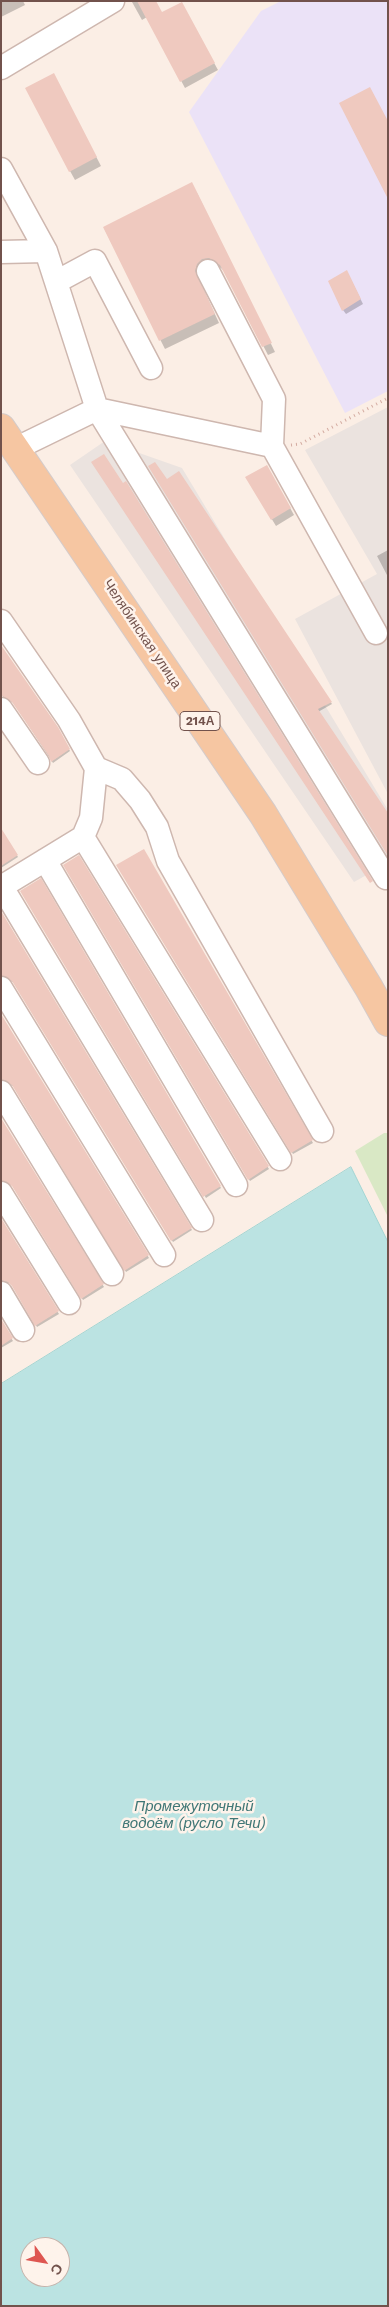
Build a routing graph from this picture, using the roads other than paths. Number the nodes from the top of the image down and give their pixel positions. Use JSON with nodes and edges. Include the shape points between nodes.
{"nodes":[{"id":1,"x":113,"y":1,"type":"edge"},
{"id":2,"x":1,"y":68,"type":"edge"},
{"id":3,"x":1,"y":169,"type":"edge"},
{"id":4,"x":46,"y":251,"type":"junction"},
{"id":5,"x":1,"y":252,"type":"edge"},
{"id":6,"x":208,"y":271,"type":"dead end"},
{"id":7,"x":56,"y":282,"type":"junction"},
{"id":8,"x":151,"y":368,"type":"dead end"},
{"id":9,"x":97,"y":410,"type":"junction"},
{"id":10,"x":9,"y":438,"type":"edge"},
{"id":11,"x":272,"y":446,"type":"junction"},
{"id":12,"x":1,"y":621,"type":"edge"},
{"id":13,"x":376,"y":633,"type":"dead end"},
{"id":14,"x":1,"y":708,"type":"edge"},
{"id":15,"x":38,"y":762,"type":"dead end"},
{"id":16,"x":96,"y":768,"type":"junction"},
{"id":17,"x":83,"y":837,"type":"junction"},
{"id":18,"x":45,"y":860,"type":"junction"},
{"id":19,"x":386,"y":878,"type":"dead end"},
{"id":20,"x":1,"y":887,"type":"edge"},
{"id":21,"x":1,"y":988,"type":"edge"},
{"id":22,"x":388,"y":1022,"type":"edge"},
{"id":23,"x":1,"y":1092,"type":"edge"},
{"id":24,"x":322,"y":1131,"type":"dead end"},
{"id":25,"x":280,"y":1159,"type":"dead end"},
{"id":26,"x":236,"y":1185,"type":"dead end"},
{"id":27,"x":1,"y":1192,"type":"edge"},
{"id":28,"x":202,"y":1220,"type":"dead end"},
{"id":29,"x":164,"y":1254,"type":"dead end"},
{"id":30,"x":112,"y":1274,"type":"dead end"},
{"id":31,"x":1,"y":1293,"type":"edge"},
{"id":32,"x":69,"y":1304,"type":"dead end"},
{"id":33,"x":23,"y":1330,"type":"dead end"}],
"edges":[{"from":1,"to":2,"type":"lane"},
{"from":3,"to":4,"type":"lane"},
{"from":4,"to":5,"type":"lane"},
{"from":4,"to":7,"type":"lane"},
{"from":6,"to":11,"type":"lane","via":[[274,399]]},
{"from":7,"to":8,"type":"lane","via":[[95,261]]},
{"from":7,"to":9,"type":"lane"},
{"from":9,"to":10,"type":"lane"},
{"from":9,"to":11,"type":"lane"},
{"from":9,"to":19,"type":"lane"},
{"from":10,"to":22,"type":"main road","name":"Челябинская улица","number":"214А","via":[[262,814]]},
{"from":11,"to":13,"type":"lane"},
{"from":12,"to":16,"type":"lane","via":[[69,720]]},
{"from":14,"to":15,"type":"lane"},
{"from":16,"to":17,"type":"lane","via":[[91,818]]},
{"from":16,"to":24,"type":"lane","via":[[122,779],[157,826],[168,861]]},
{"from":17,"to":18,"type":"lane"},
{"from":17,"to":25,"type":"lane"},
{"from":18,"to":20,"type":"lane"},
{"from":18,"to":26,"type":"lane"},
{"from":20,"to":28,"type":"lane"},
{"from":21,"to":29,"type":"lane"},
{"from":23,"to":30,"type":"lane"},
{"from":27,"to":32,"type":"lane"},
{"from":31,"to":33,"type":"lane"}]}
